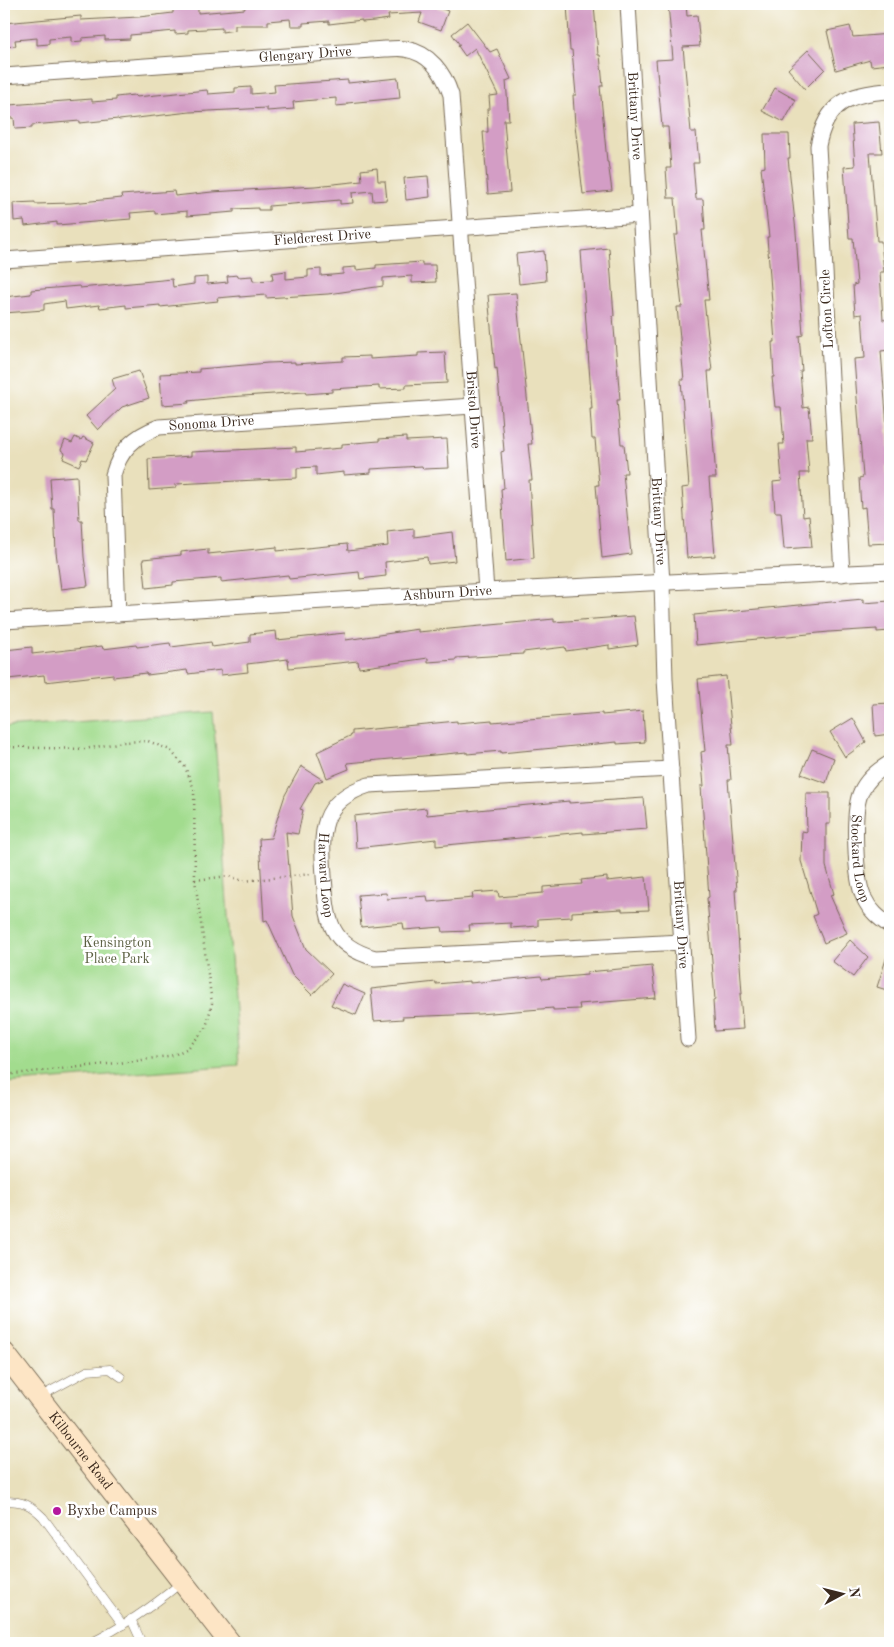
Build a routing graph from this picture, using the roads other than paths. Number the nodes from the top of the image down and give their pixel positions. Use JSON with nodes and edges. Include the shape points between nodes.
{"nodes":[{"id":1,"x":628,"y":4,"type":"edge"},
{"id":2,"x":4,"y":76,"type":"edge"},
{"id":3,"x":890,"y":91,"type":"edge"},
{"id":4,"x":640,"y":215,"type":"junction"},
{"id":5,"x":462,"y":228,"type":"junction"},
{"id":6,"x":4,"y":260,"type":"edge"},
{"id":7,"x":473,"y":406,"type":"junction"},
{"id":8,"x":890,"y":571,"type":"edge"},
{"id":9,"x":842,"y":574,"type":"junction"},
{"id":10,"x":662,"y":583,"type":"junction"},
{"id":11,"x":486,"y":591,"type":"junction"},
{"id":12,"x":118,"y":614,"type":"junction"},
{"id":13,"x":4,"y":621,"type":"edge"},
{"id":14,"x":890,"y":763,"type":"edge"},
{"id":15,"x":671,"y":769,"type":"junction"},
{"id":16,"x":890,"y":926,"type":"edge"},
{"id":17,"x":682,"y":942,"type":"junction"},
{"id":18,"x":688,"y":1038,"type":"dead end"},
{"id":19,"x":4,"y":1353,"type":"edge"},
{"id":20,"x":121,"y":1377,"type":"dead end"},
{"id":21,"x":39,"y":1397,"type":"junction"},
{"id":22,"x":4,"y":1502,"type":"edge"},
{"id":23,"x":182,"y":1582,"type":"junction"},
{"id":24,"x":131,"y":1619,"type":"junction"},
{"id":25,"x":123,"y":1625,"type":"junction"},
{"id":26,"x":90,"y":1643,"type":"edge"},
{"id":27,"x":142,"y":1643,"type":"edge"},
{"id":28,"x":230,"y":1643,"type":"edge"}],
"edges":[{"from":1,"to":4,"type":"street","name":"Brittany Drive"},
{"from":2,"to":5,"type":"street","name":"Glengary Drive","via":[[406,49],[434,64],[452,95]]},
{"from":3,"to":9,"type":"street","name":"Lofton Circle","via":[[856,95],[843,102],[826,120],[818,146]]},
{"from":4,"to":5,"type":"street","name":"Fieldcrest Drive"},
{"from":4,"to":10,"type":"street","name":"Brittany Drive"},
{"from":5,"to":6,"type":"street","name":"Fieldcrest Drive"},
{"from":5,"to":7,"type":"street","name":"Bristol Drive"},
{"from":7,"to":11,"type":"street","name":"Bristol Drive"},
{"from":7,"to":12,"type":"street","name":"Sonoma Drive","via":[[159,428],[146,432],[124,449],[113,476]]},
{"from":8,"to":9,"type":"street","name":"Ashburn Drive"},
{"from":9,"to":10,"type":"street","name":"Ashburn Drive"},
{"from":10,"to":11,"type":"street","name":"Ashburn Drive"},
{"from":10,"to":15,"type":"street","name":"Brittany Drive"},
{"from":11,"to":12,"type":"street","name":"Ashburn Drive"},
{"from":12,"to":13,"type":"street","name":"Ashburn Drive"},
{"from":14,"to":16,"type":"street","name":"Stockard Loop","via":[[878,770],[860,793],[855,820],[859,883],[863,896],[878,918]]},
{"from":15,"to":17,"type":"street","name":"Brittany Drive"},
{"from":15,"to":17,"type":"street","name":"Harvard Loop","via":[[369,785],[356,789],[332,808],[325,821],[322,834],[326,912],[338,938],[362,955],[375,958]]},
{"from":17,"to":18,"type":"street","name":"Brittany Drive"},
{"from":19,"to":21,"type":"main road","name":"Kilbourne Road"},
{"from":20,"to":21,"type":"lane","via":[[110,1369],[87,1371]]},
{"from":21,"to":23,"type":"main road","name":"Kilbourne Road"},
{"from":22,"to":25,"type":"lane","via":[[17,1501],[32,1506],[43,1517]]},
{"from":23,"to":24,"type":"lane","via":[[156,1604]]},
{"from":23,"to":28,"type":"main road","name":"Kilbourne Road"},
{"from":24,"to":25,"type":"lane"},
{"from":24,"to":27,"type":"lane"},
{"from":25,"to":26,"type":"lane"}]}
